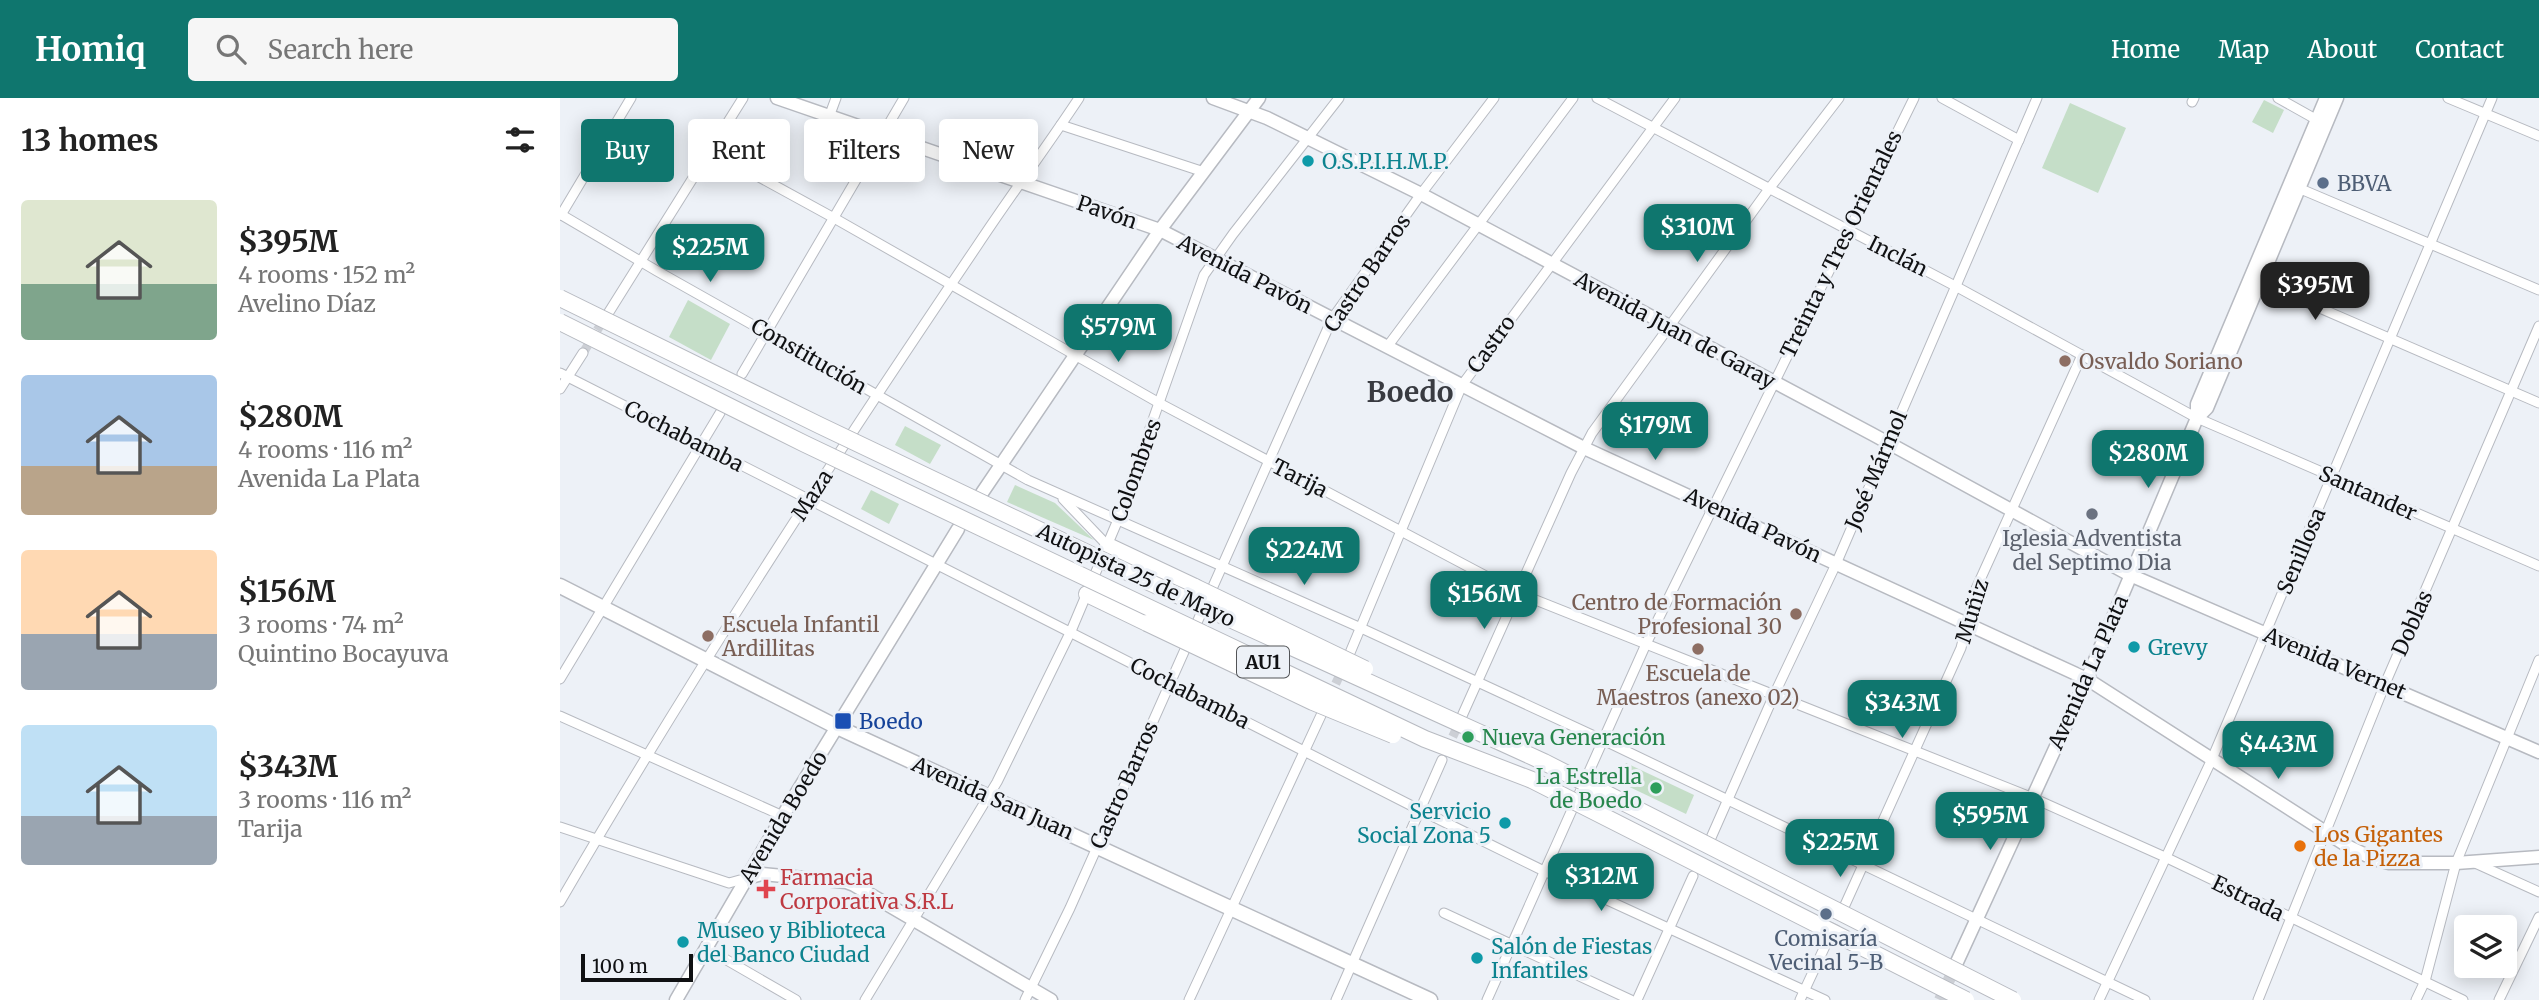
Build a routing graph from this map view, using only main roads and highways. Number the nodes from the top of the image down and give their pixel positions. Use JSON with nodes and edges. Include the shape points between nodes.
{"nodes":[{"id":1,"x":777,"y":98,"type":"edge"},
{"id":2,"x":1213,"y":98,"type":"edge"},
{"id":3,"x":1259,"y":98,"type":"edge"},
{"id":4,"x":2326,"y":98,"type":"edge"},
{"id":5,"x":2337,"y":98,"type":"edge"},
{"id":6,"x":1249,"y":110,"type":"junction"},
{"id":7,"x":2321,"y":123,"type":"junction"},
{"id":8,"x":1160,"y":230,"type":"junction"},
{"id":9,"x":560,"y":298,"type":"edge"},
{"id":10,"x":560,"y":322,"type":"edge"},
{"id":11,"x":982,"y":493,"type":"dead end"},
{"id":12,"x":958,"y":529,"type":"dead end"},
{"id":13,"x":1108,"y":545,"type":"road end"},
{"id":14,"x":2130,"y":575,"type":"junction"},
{"id":15,"x":560,"y":586,"type":"edge"},
{"id":16,"x":1087,"y":594,"type":"road end"},
{"id":17,"x":2087,"y":679,"type":"junction"},
{"id":18,"x":837,"y":727,"type":"junction"},
{"id":19,"x":1426,"y":739,"type":"junction"},
{"id":20,"x":1506,"y":744,"type":"junction"},
{"id":21,"x":2539,"y":752,"type":"edge"},
{"id":22,"x":2539,"y":857,"type":"edge"},
{"id":23,"x":747,"y":878,"type":"junction"},
{"id":24,"x":1957,"y":962,"type":"tunnel mouth"},
{"id":25,"x":1028,"y":994,"type":"edge"},
{"id":26,"x":676,"y":1000,"type":"edge"},
{"id":27,"x":1051,"y":1000,"type":"edge"},
{"id":28,"x":1430,"y":1000,"type":"edge"},
{"id":29,"x":1966,"y":1000,"type":"edge"},
{"id":30,"x":2012,"y":1000,"type":"edge"}],
"edges":[{"from":1,"to":8,"type":"main road","name":"Pavón"},
{"from":2,"to":6,"type":"main road","name":"Avenida Juan de Garay"},
{"from":3,"to":6,"type":"main road"},
{"from":4,"to":7,"type":"main road","name":"Avenida La Plata"},
{"from":5,"to":7,"type":"main road","name":"Avenida La Plata"},
{"from":6,"to":8,"type":"main road"},
{"from":6,"to":14,"type":"main road","name":"Avenida Juan de Garay","via":[[1421,194]]},
{"from":7,"to":14,"type":"main road","name":"Avenida La Plata","via":[[2197,404],[2197,418]]},
{"from":8,"to":11,"type":"main road"},
{"from":8,"to":17,"type":"main road","name":"Avenida Pavón","via":[[1584,447]]},
{"from":9,"to":20,"type":"highway","name":"Autopista 25 de Mayo","number":"AU1","bridge":true,"via":[[1142,579]]},
{"from":10,"to":19,"type":"highway","name":"Autopista 25 de Mayo","number":"AU1","bridge":true,"via":[[817,450]]},
{"from":12,"to":18,"type":"main road","name":"Avenida Boedo"},
{"from":13,"to":20,"type":"highway","bridge":true,"via":[[1388,680]]},
{"from":14,"to":17,"type":"main road","name":"Avenida La Plata"},
{"from":14,"to":21,"type":"main road","name":"Avenida Vernet"},
{"from":15,"to":18,"type":"main road","name":"Avenida San Juan"},
{"from":16,"to":19,"type":"highway","bridge":true,"via":[[1313,702],[1398,737]]},
{"from":17,"to":22,"type":"main road","name":"Avenida Pavón","via":[[2349,847],[2381,862]]},
{"from":17,"to":24,"type":"main road","name":"Avenida La Plata"},
{"from":18,"to":23,"type":"main road","name":"Avenida Boedo"},
{"from":18,"to":28,"type":"main road","name":"Avenida San Juan"},
{"from":19,"to":29,"type":"highway","name":"Autopista 25 de Mayo","number":"AU1","bridge":true,"via":[[1532,780]]},
{"from":20,"to":30,"type":"highway","name":"Autopista 25 de Mayo","number":"AU1","bridge":true},
{"from":23,"to":25,"type":"main road","via":[[762,874],[846,882]]},
{"from":23,"to":26,"type":"main road","name":"Avenida Boedo"},
{"from":25,"to":27,"type":"main road"}]}
